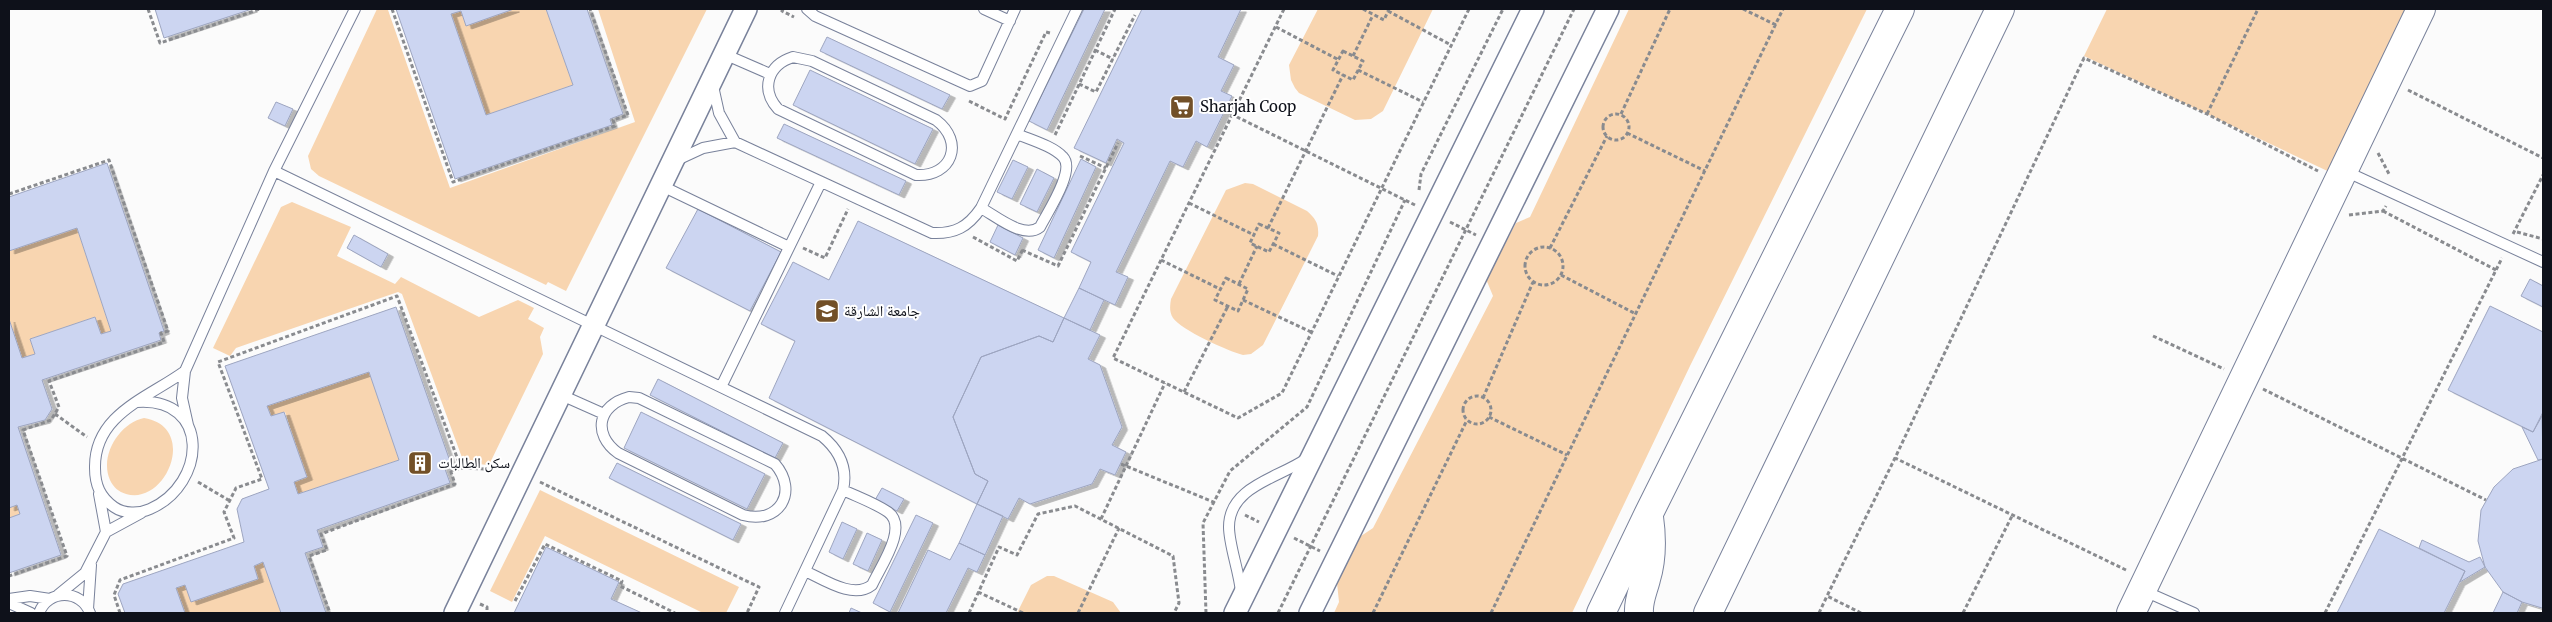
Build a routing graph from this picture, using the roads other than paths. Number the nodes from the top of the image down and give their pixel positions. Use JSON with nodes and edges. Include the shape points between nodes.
{"nodes":[{"id":1,"x":355,"y":9,"type":"edge"},
{"id":2,"x":746,"y":9,"type":"edge"},
{"id":3,"x":807,"y":9,"type":"edge"},
{"id":4,"x":984,"y":9,"type":"edge"},
{"id":5,"x":1015,"y":9,"type":"edge"},
{"id":6,"x":1077,"y":9,"type":"edge"},
{"id":7,"x":1533,"y":9,"type":"edge"},
{"id":8,"x":1608,"y":9,"type":"edge"},
{"id":9,"x":1900,"y":9,"type":"edge"},
{"id":10,"x":2000,"y":9,"type":"edge"},
{"id":11,"x":2421,"y":9,"type":"edge"},
{"id":12,"x":1010,"y":21,"type":"junction"},
{"id":13,"x":724,"y":54,"type":"junction"},
{"id":14,"x":770,"y":74,"type":"junction"},
{"id":15,"x":712,"y":80,"type":"junction"},
{"id":16,"x":1017,"y":134,"type":"junction"},
{"id":17,"x":735,"y":142,"type":"junction"},
{"id":18,"x":674,"y":162,"type":"junction"},
{"id":19,"x":274,"y":171,"type":"junction"},
{"id":20,"x":2335,"y":173,"type":"junction"},
{"id":21,"x":821,"y":182,"type":"junction"},
{"id":22,"x":662,"y":186,"type":"junction"},
{"id":23,"x":980,"y":208,"type":"junction"},
{"id":24,"x":790,"y":245,"type":"junction"},
{"id":25,"x":2543,"y":262,"type":"edge"},
{"id":26,"x":594,"y":326,"type":"junction"},
{"id":27,"x":185,"y":371,"type":"junction"},
{"id":28,"x":721,"y":387,"type":"junction"},
{"id":29,"x":559,"y":394,"type":"junction"},
{"id":30,"x":137,"y":402,"type":"junction"},
{"id":31,"x":604,"y":414,"type":"junction"},
{"id":32,"x":188,"y":425,"type":"junction"},
{"id":33,"x":1313,"y":454,"type":"junction"},
{"id":34,"x":843,"y":490,"type":"junction"},
{"id":35,"x":98,"y":491,"type":"junction"},
{"id":36,"x":144,"y":512,"type":"junction"},
{"id":37,"x":1649,"y":513,"type":"junction"},
{"id":38,"x":106,"y":532,"type":"junction"},
{"id":39,"x":91,"y":564,"type":"junction"},
{"id":40,"x":805,"y":571,"type":"junction"},
{"id":41,"x":2136,"y":592,"type":"edge"},
{"id":42,"x":54,"y":597,"type":"junction"},
{"id":43,"x":9,"y":599,"type":"edge"},
{"id":44,"x":9,"y":604,"type":"edge"},
{"id":45,"x":1238,"y":606,"type":"edge"},
{"id":46,"x":89,"y":611,"type":"edge"},
{"id":47,"x":31,"y":613,"type":"edge"},
{"id":48,"x":39,"y":613,"type":"edge"},
{"id":49,"x":455,"y":613,"type":"edge"},
{"id":50,"x":785,"y":613,"type":"edge"},
{"id":51,"x":1310,"y":613,"type":"edge"},
{"id":52,"x":1602,"y":613,"type":"edge"},
{"id":53,"x":1639,"y":613,"type":"edge"},
{"id":54,"x":1708,"y":613,"type":"edge"},
{"id":55,"x":2194,"y":613,"type":"edge"}],
"edges":[{"from":1,"to":19,"type":"lane"},
{"from":2,"to":13,"type":"street"},
{"from":3,"to":12,"type":"lane","via":[[815,16],[965,86],[975,86],[982,81]]},
{"from":4,"to":12,"type":"lane"},
{"from":5,"to":12,"type":"lane"},
{"from":6,"to":16,"type":"lane"},
{"from":7,"to":33,"type":"street"},
{"from":8,"to":51,"type":"street"},
{"from":9,"to":37,"type":"street"},
{"from":10,"to":54,"type":"street"},
{"from":11,"to":20,"type":"street"},
{"from":13,"to":14,"type":"lane"},
{"from":13,"to":15,"type":"street"},
{"from":14,"to":14,"type":"lane","via":[[768,92],[778,109],[906,171],[916,175],[932,174],[945,166],[950,157],[952,146],[945,126],[812,61],[793,57],[776,66]]},
{"from":15,"to":17,"type":"lane","via":[[719,113]]},
{"from":15,"to":18,"type":"street"},
{"from":16,"to":23,"type":"lane"},
{"from":16,"to":23,"type":"lane","via":[[1065,159],[1067,174],[1040,227],[1030,232]]},
{"from":17,"to":18,"type":"lane","via":[[703,148]]},
{"from":17,"to":21,"type":"lane"},
{"from":18,"to":22,"type":"street"},
{"from":19,"to":26,"type":"lane"},
{"from":19,"to":27,"type":"lane"},
{"from":20,"to":25,"type":"lane","via":[[2393,193]]},
{"from":20,"to":41,"type":"street","via":[[2259,386]]},
{"from":21,"to":23,"type":"lane","via":[[932,233],[960,230],[971,222]]},
{"from":21,"to":24,"type":"lane"},
{"from":22,"to":24,"type":"lane"},
{"from":22,"to":26,"type":"street"},
{"from":24,"to":28,"type":"lane"},
{"from":26,"to":28,"type":"lane"},
{"from":26,"to":29,"type":"street"},
{"from":27,"to":30,"type":"lane"},
{"from":27,"to":32,"type":"lane","via":[[182,398]]},
{"from":28,"to":34,"type":"lane","via":[[822,436],[838,452],[842,462]]},
{"from":29,"to":31,"type":"lane"},
{"from":29,"to":49,"type":"street"},
{"from":30,"to":32,"type":"lane","via":[[152,401],[166,405],[179,413]]},
{"from":30,"to":35,"type":"lane","via":[[120,412],[106,427],[98,444],[94,468]]},
{"from":31,"to":31,"type":"lane","via":[[601,425],[603,437],[618,454],[744,515],[754,518],[765,516],[782,504],[786,483],[775,464],[639,398],[619,400]]},
{"from":32,"to":36,"type":"lane","via":[[192,450],[187,475],[177,491],[162,504]]},
{"from":33,"to":45,"type":"street"},
{"from":33,"to":45,"type":"lane","via":[[1254,486],[1236,503],[1229,527],[1238,569]]},
{"from":34,"to":40,"type":"lane"},
{"from":34,"to":40,"type":"lane","via":[[888,512],[895,522],[897,534],[872,585],[862,590],[851,591]]},
{"from":35,"to":36,"type":"lane","via":[[117,509]]},
{"from":35,"to":38,"type":"lane"},
{"from":36,"to":38,"type":"lane"},
{"from":37,"to":52,"type":"street"},
{"from":37,"to":53,"type":"street","via":[[1652,548]]},
{"from":38,"to":39,"type":"lane"},
{"from":39,"to":42,"type":"lane","via":[[77,582]]},
{"from":39,"to":46,"type":"lane"},
{"from":40,"to":50,"type":"lane"},
{"from":41,"to":55,"type":"lane"},
{"from":42,"to":43,"type":"lane"},
{"from":42,"to":46,"type":"lane","via":[[72,595],[79,598]]},
{"from":42,"to":48,"type":"lane","via":[[44,604]]},
{"from":44,"to":47,"type":"lane"}]}
